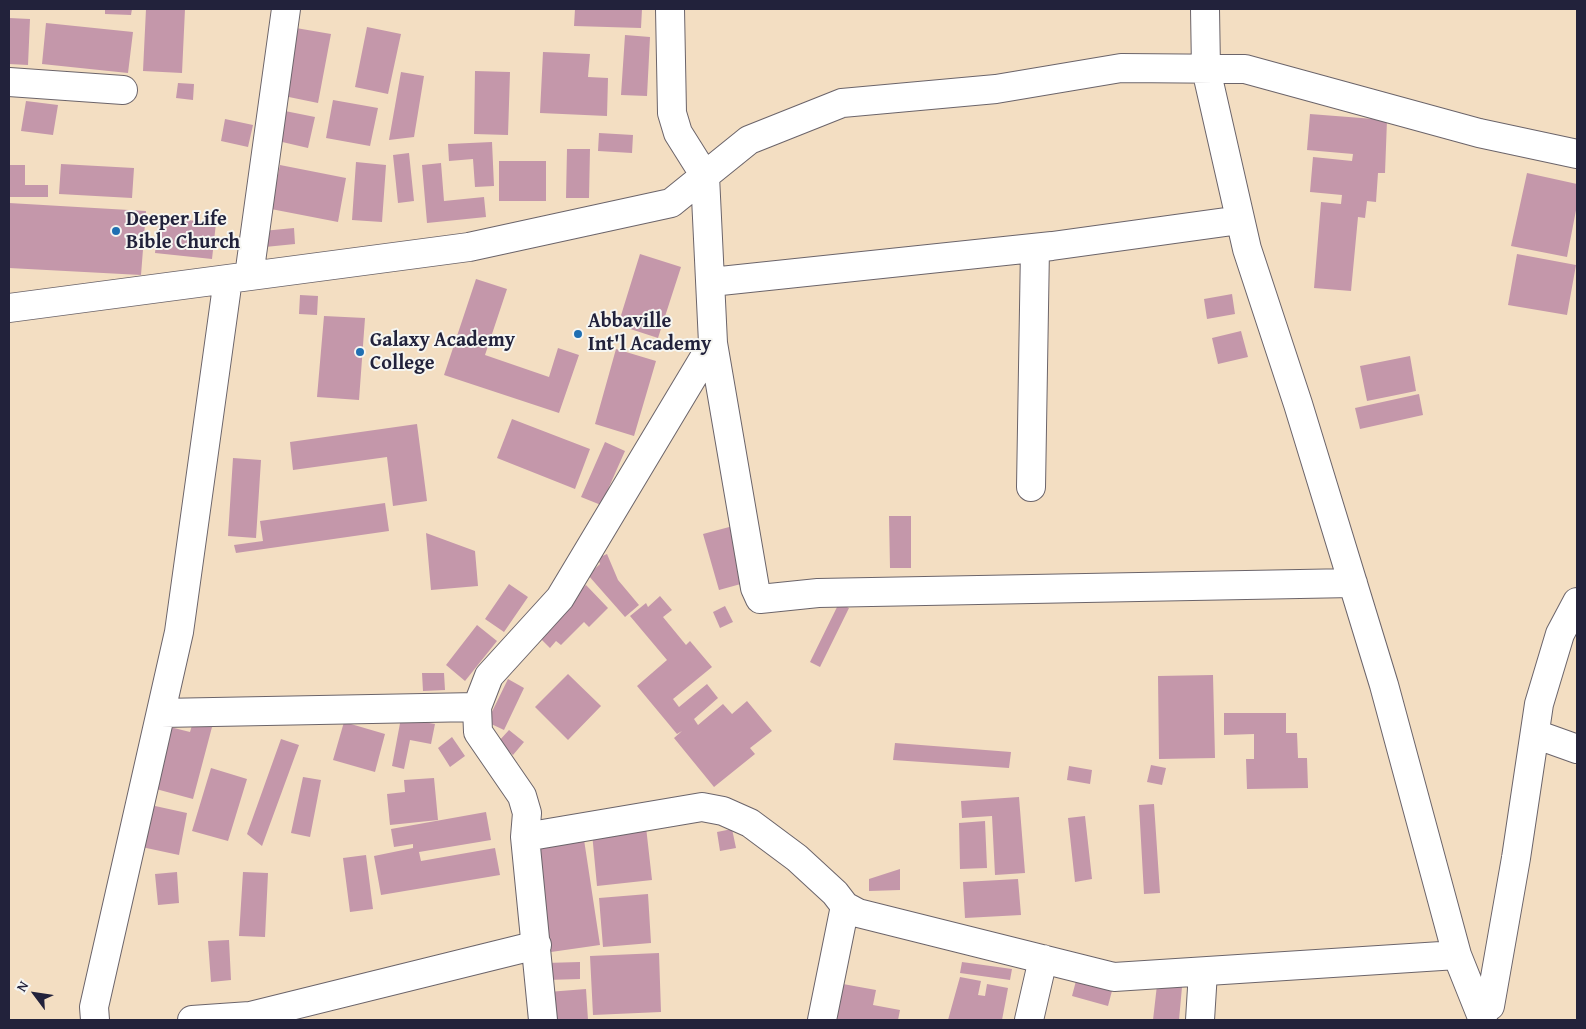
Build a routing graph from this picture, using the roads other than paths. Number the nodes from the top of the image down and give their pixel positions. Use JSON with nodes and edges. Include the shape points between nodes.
{"nodes":[{"id":1,"x":286,"y":9,"type":"edge"},
{"id":2,"x":670,"y":9,"type":"edge"},
{"id":3,"x":1205,"y":9,"type":"edge"},
{"id":4,"x":1206,"y":69,"type":"junction"},
{"id":5,"x":9,"y":82,"type":"edge"},
{"id":6,"x":123,"y":90,"type":"dead end"},
{"id":7,"x":1577,"y":154,"type":"edge"},
{"id":8,"x":705,"y":176,"type":"junction"},
{"id":9,"x":1240,"y":220,"type":"junction"},
{"id":10,"x":1035,"y":248,"type":"junction"},
{"id":11,"x":238,"y":278,"type":"junction"},
{"id":12,"x":711,"y":282,"type":"junction"},
{"id":13,"x":9,"y":308,"type":"edge"},
{"id":14,"x":713,"y":343,"type":"junction"},
{"id":15,"x":1031,"y":488,"type":"dead end"},
{"id":16,"x":1353,"y":583,"type":"junction"},
{"id":17,"x":1577,"y":602,"type":"edge"},
{"id":18,"x":477,"y":707,"type":"junction"},
{"id":19,"x":161,"y":713,"type":"junction"},
{"id":20,"x":1535,"y":734,"type":"junction"},
{"id":21,"x":1577,"y":749,"type":"edge"},
{"id":22,"x":524,"y":837,"type":"junction"},
{"id":23,"x":845,"y":906,"type":"junction"},
{"id":24,"x":537,"y":945,"type":"junction"},
{"id":25,"x":1457,"y":955,"type":"junction"},
{"id":26,"x":1044,"y":958,"type":"junction"},
{"id":27,"x":1203,"y":972,"type":"junction"},
{"id":28,"x":1489,"y":1010,"type":"edge"},
{"id":29,"x":95,"y":1020,"type":"edge"},
{"id":30,"x":192,"y":1020,"type":"edge"},
{"id":31,"x":543,"y":1020,"type":"edge"},
{"id":32,"x":822,"y":1020,"type":"edge"},
{"id":33,"x":1029,"y":1020,"type":"edge"},
{"id":34,"x":1200,"y":1020,"type":"edge"}],
"edges":[{"from":1,"to":11,"type":"street"},
{"from":2,"to":8,"type":"street","via":[[672,113],[678,133]]},
{"from":3,"to":4,"type":"street"},
{"from":4,"to":7,"type":"street","via":[[1245,69],[1479,133]]},
{"from":4,"to":8,"type":"street","via":[[1121,68],[996,89],[842,103],[749,140]]},
{"from":4,"to":9,"type":"street"},
{"from":5,"to":6,"type":"street"},
{"from":8,"to":11,"type":"street","via":[[671,203],[661,206],[469,247]]},
{"from":8,"to":12,"type":"street"},
{"from":9,"to":10,"type":"street"},
{"from":9,"to":16,"type":"street"},
{"from":10,"to":12,"type":"street"},
{"from":10,"to":15,"type":"street"},
{"from":11,"to":13,"type":"street"},
{"from":11,"to":19,"type":"street","via":[[179,632]]},
{"from":12,"to":14,"type":"street"},
{"from":14,"to":16,"type":"street","via":[[755,588],[760,599],[818,593]]},
{"from":14,"to":18,"type":"street","via":[[560,598],[489,676]]},
{"from":16,"to":25,"type":"street"},
{"from":17,"to":20,"type":"street","via":[[1560,634],[1539,704]]},
{"from":18,"to":19,"type":"street"},
{"from":18,"to":22,"type":"street","via":[[478,732],[522,796],[527,813]]},
{"from":19,"to":29,"type":"street","via":[[94,1007]]},
{"from":20,"to":21,"type":"street"},
{"from":20,"to":28,"type":"street"},
{"from":22,"to":23,"type":"street","via":[[702,808],[723,811],[750,823],[797,858]]},
{"from":22,"to":24,"type":"street"},
{"from":23,"to":26,"type":"street","via":[[858,913]]},
{"from":23,"to":32,"type":"street"},
{"from":24,"to":30,"type":"street","via":[[250,1016]]},
{"from":24,"to":31,"type":"street"},
{"from":25,"to":27,"type":"street"},
{"from":25,"to":28,"type":"street"},
{"from":26,"to":27,"type":"street","via":[[1114,976]]},
{"from":26,"to":33,"type":"street"},
{"from":27,"to":34,"type":"street"}]}
